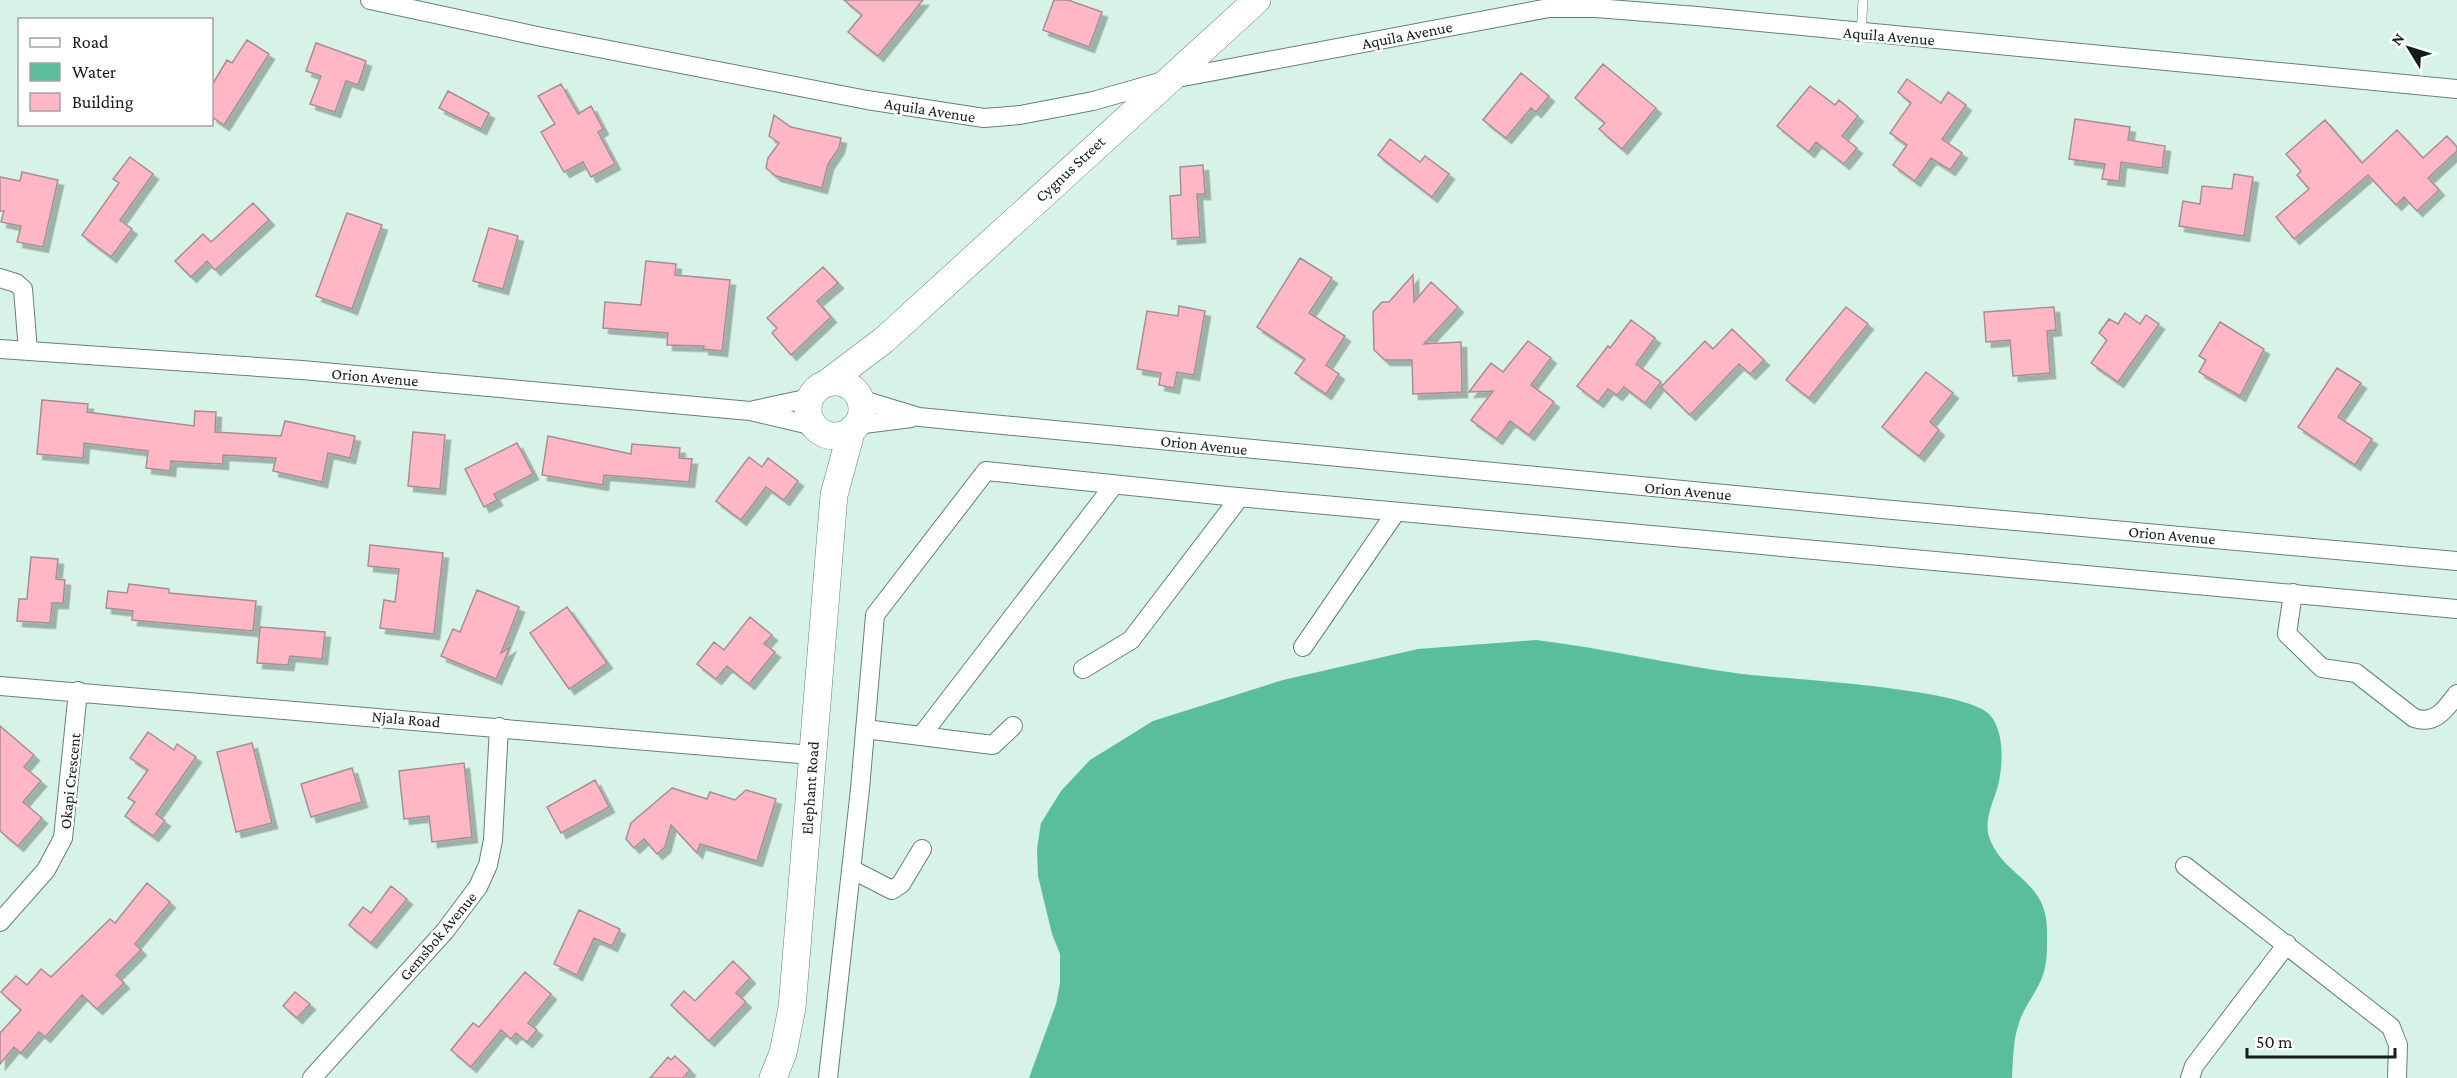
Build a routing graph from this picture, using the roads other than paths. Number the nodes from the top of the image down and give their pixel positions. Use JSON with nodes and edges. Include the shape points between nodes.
{"nodes":[{"id":1,"x":370,"y":0,"type":"edge"},
{"id":2,"x":1257,"y":0,"type":"edge"},
{"id":3,"x":1863,"y":0,"type":"edge"},
{"id":4,"x":1861,"y":34,"type":"junction"},
{"id":5,"x":1167,"y":80,"type":"junction"},
{"id":6,"x":2457,"y":89,"type":"edge"},
{"id":7,"x":0,"y":278,"type":"edge"},
{"id":8,"x":884,"y":340,"type":"junction"},
{"id":9,"x":0,"y":349,"type":"edge"},
{"id":10,"x":28,"y":351,"type":"junction"},
{"id":11,"x":819,"y":390,"type":"junction"},
{"id":12,"x":750,"y":411,"type":"junction"},
{"id":13,"x":856,"y":411,"type":"junction"},
{"id":14,"x":919,"y":417,"type":"junction"},
{"id":15,"x":817,"y":429,"type":"junction"},
{"id":16,"x":1114,"y":484,"type":"junction"},
{"id":17,"x":834,"y":495,"type":"junction"},
{"id":18,"x":1240,"y":497,"type":"junction"},
{"id":19,"x":1396,"y":512,"type":"junction"},
{"id":20,"x":2457,"y":561,"type":"edge"},
{"id":21,"x":2293,"y":592,"type":"junction"},
{"id":22,"x":2457,"y":609,"type":"edge"},
{"id":23,"x":1304,"y":647,"type":"dead end"},
{"id":24,"x":1083,"y":669,"type":"dead end"},
{"id":25,"x":0,"y":686,"type":"edge"},
{"id":26,"x":78,"y":691,"type":"junction"},
{"id":27,"x":2457,"y":694,"type":"edge"},
{"id":28,"x":1013,"y":726,"type":"dead end"},
{"id":29,"x":499,"y":727,"type":"junction"},
{"id":30,"x":866,"y":729,"type":"junction"},
{"id":31,"x":921,"y":736,"type":"junction"},
{"id":32,"x":812,"y":755,"type":"junction"},
{"id":33,"x":922,"y":849,"type":"dead end"},
{"id":34,"x":2185,"y":866,"type":"dead end"},
{"id":35,"x":852,"y":869,"type":"junction"},
{"id":36,"x":0,"y":922,"type":"edge"},
{"id":37,"x":2287,"y":944,"type":"junction"},
{"id":38,"x":312,"y":1078,"type":"edge"},
{"id":39,"x":773,"y":1078,"type":"edge"},
{"id":40,"x":828,"y":1078,"type":"edge"},
{"id":41,"x":2190,"y":1078,"type":"edge"},
{"id":42,"x":2397,"y":1078,"type":"edge"}],
"edges":[{"from":1,"to":5,"type":"street","name":"Aquila Avenue","via":[[542,37],[984,118],[1093,101]]},
{"from":2,"to":5,"type":"street","name":"Cygnus Street"},
{"from":3,"to":4,"type":"lane"},
{"from":4,"to":5,"type":"street","name":"Aquila Avenue","via":[[1607,9],[1549,8]]},
{"from":4,"to":6,"type":"street","name":"Aquila Avenue"},
{"from":5,"to":8,"type":"street","name":"Cygnus Street"},
{"from":7,"to":10,"type":"street","via":[[23,289]]},
{"from":8,"to":11,"type":"street","name":"Cygnus Street"},
{"from":8,"to":13,"type":"street","name":"Cygnus Street","via":[[866,363]]},
{"from":9,"to":10,"type":"street","name":"Orion Avenue"},
{"from":10,"to":12,"type":"street","name":"Orion Avenue","via":[[302,370]]},
{"from":11,"to":12,"type":"street","name":"Orion Avenue"},
{"from":11,"to":13,"type":"street","via":[[843,383]]},
{"from":11,"to":15,"type":"street","via":[[808,412]]},
{"from":12,"to":15,"type":"street","name":"Orion Avenue"},
{"from":13,"to":14,"type":"street","name":"Orion Avenue"},
{"from":13,"to":14,"type":"street","name":"Orion Avenue"},
{"from":13,"to":15,"type":"street","via":[[836,436]]},
{"from":13,"to":17,"type":"street","name":"Elephant Road"},
{"from":14,"to":20,"type":"street","name":"Orion Avenue"},
{"from":15,"to":17,"type":"street","name":"Elephant Road","via":[[828,451]]},
{"from":16,"to":18,"type":"street"},
{"from":16,"to":30,"type":"street","via":[[986,471],[875,615]]},
{"from":16,"to":31,"type":"street"},
{"from":17,"to":32,"type":"street","name":"Elephant Road"},
{"from":18,"to":19,"type":"street"},
{"from":18,"to":24,"type":"street","via":[[1131,640]]},
{"from":19,"to":21,"type":"street"},
{"from":19,"to":23,"type":"street"},
{"from":21,"to":22,"type":"street"},
{"from":21,"to":27,"type":"street","via":[[2287,634],[2322,668],[2356,673],[2414,718],[2424,721],[2437,717]]},
{"from":25,"to":26,"type":"street","name":"Njala Road"},
{"from":26,"to":29,"type":"street","name":"Njala Road"},
{"from":26,"to":36,"type":"street","name":"Okapi Crescent","via":[[63,838],[46,870]]},
{"from":28,"to":31,"type":"street","via":[[993,745]]},
{"from":29,"to":32,"type":"street","name":"Njala Road"},
{"from":29,"to":38,"type":"street","name":"Gemsbok Avenue","via":[[493,840],[478,887],[445,931]]},
{"from":30,"to":31,"type":"street"},
{"from":30,"to":35,"type":"street"},
{"from":32,"to":39,"type":"street","name":"Elephant Road","via":[[792,1008],[788,1037]]},
{"from":33,"to":35,"type":"street","via":[[902,884],[892,890]]},
{"from":34,"to":37,"type":"street"},
{"from":35,"to":40,"type":"street"},
{"from":37,"to":41,"type":"street","via":[[2194,1066]]},
{"from":37,"to":42,"type":"street","via":[[2391,1027],[2398,1045]]}]}
